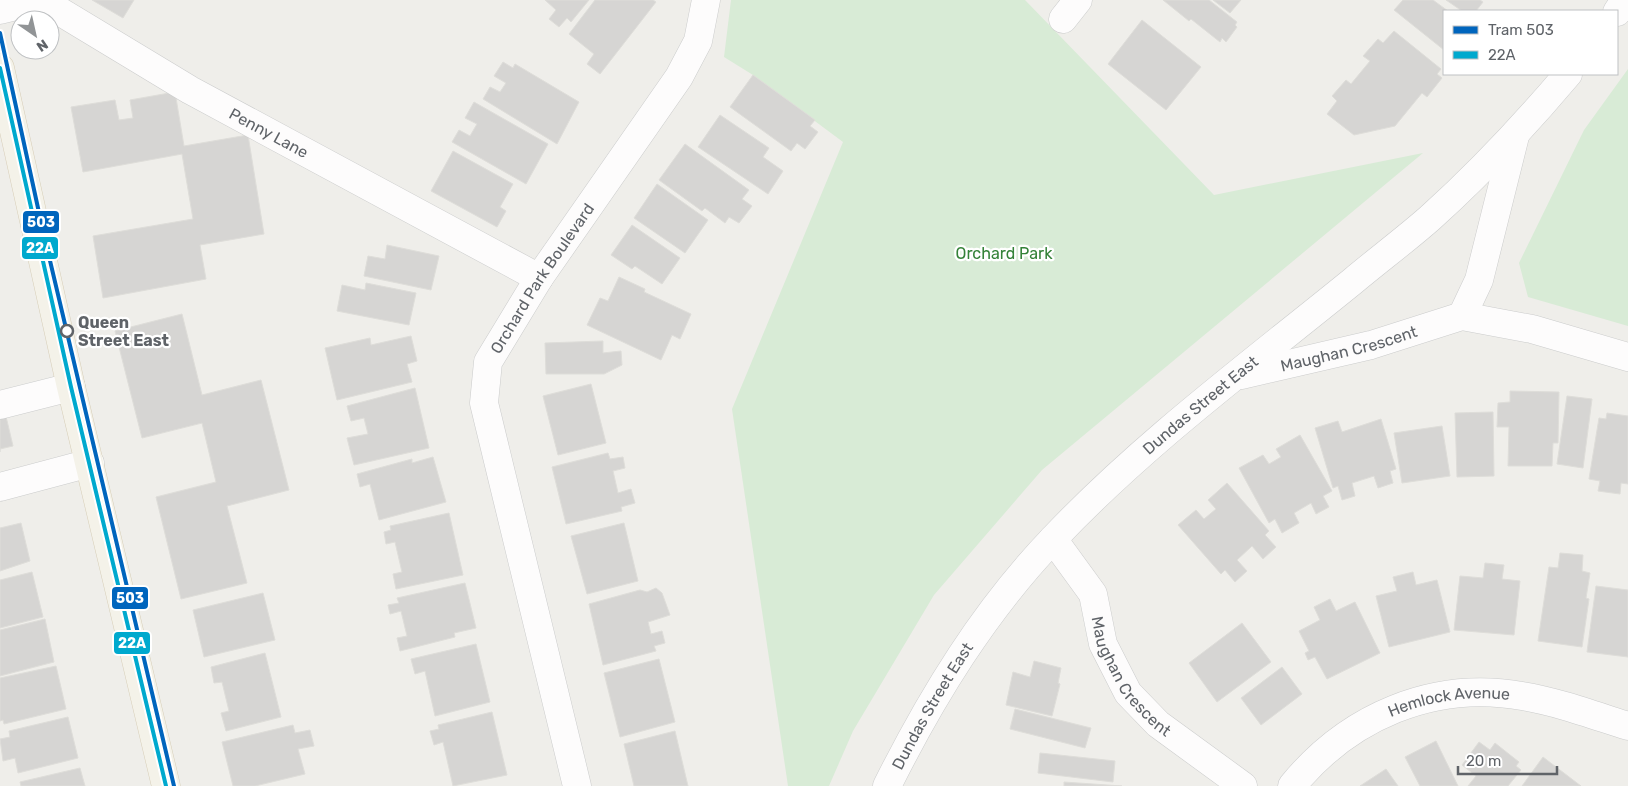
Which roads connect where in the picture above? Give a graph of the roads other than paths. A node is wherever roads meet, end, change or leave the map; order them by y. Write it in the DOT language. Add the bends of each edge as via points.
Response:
graph roads {
  1 [pos="706,0"];
  2 [pos="1626,0"];
  3 [pos="0,10"];
  4 [pos="1618,11"];
  5 [pos="0,68"];
  6 [pos="1567,75"];
  7 [pos="1515,136"];
  8 [pos="539,278"];
  9 [pos="1462,316"];
  10 [pos="1628,357"];
  11 [pos="1234,377"];
  12 [pos="71,387"];
  13 [pos="0,405"];
  14 [pos="90,463"];
  15 [pos="0,487"];
  16 [pos="1053,539"];
  17 [pos="1628,726"];
  18 [pos="166,786"];
  19 [pos="577,786"];
  20 [pos="887,786"];
  21 [pos="1243,786"];
  22 [pos="1292,786"];
  1 -- 8 [label="street, Orchard Park Boulevard" via="698,42 678,77"];
  2 -- 4 [label="street"];
  3 -- 8 [label="street, Penny Lane" via="41,0 190,90"];
  5 -- 12 [label="main road"];
  6 -- 7 [label="street, Dundas Street East"];
  7 -- 9 [label="street" via="1479,280"];
  7 -- 11 [label="street, Dundas Street East" via="1428,220"];
  8 -- 19 [label="street, Orchard Park Boulevard" via="488,362 484,404"];
  9 -- 10 [label="street, Maughan Crescent" via="1532,329"];
  9 -- 11 [label="street, Maughan Crescent" via="1372,344"];
  11 -- 16 [label="street, Dundas Street East" via="1133,461"];
  12 -- 13 [label="street"];
  12 -- 14 [label="main road"];
  14 -- 15 [label="street"];
  14 -- 18 [label="main road"];
  16 -- 20 [label="street, Dundas Street East" via="986,619 949,672"];
  16 -- 21 [label="street, Maughan Crescent" via="1093,594 1103,644 1128,693 1158,724"];
  17 -- 22 [label="street, Hemlock Avenue" via="1521,696 1482,692 1454,694 1392,709 1366,722 1339,739"];
}
